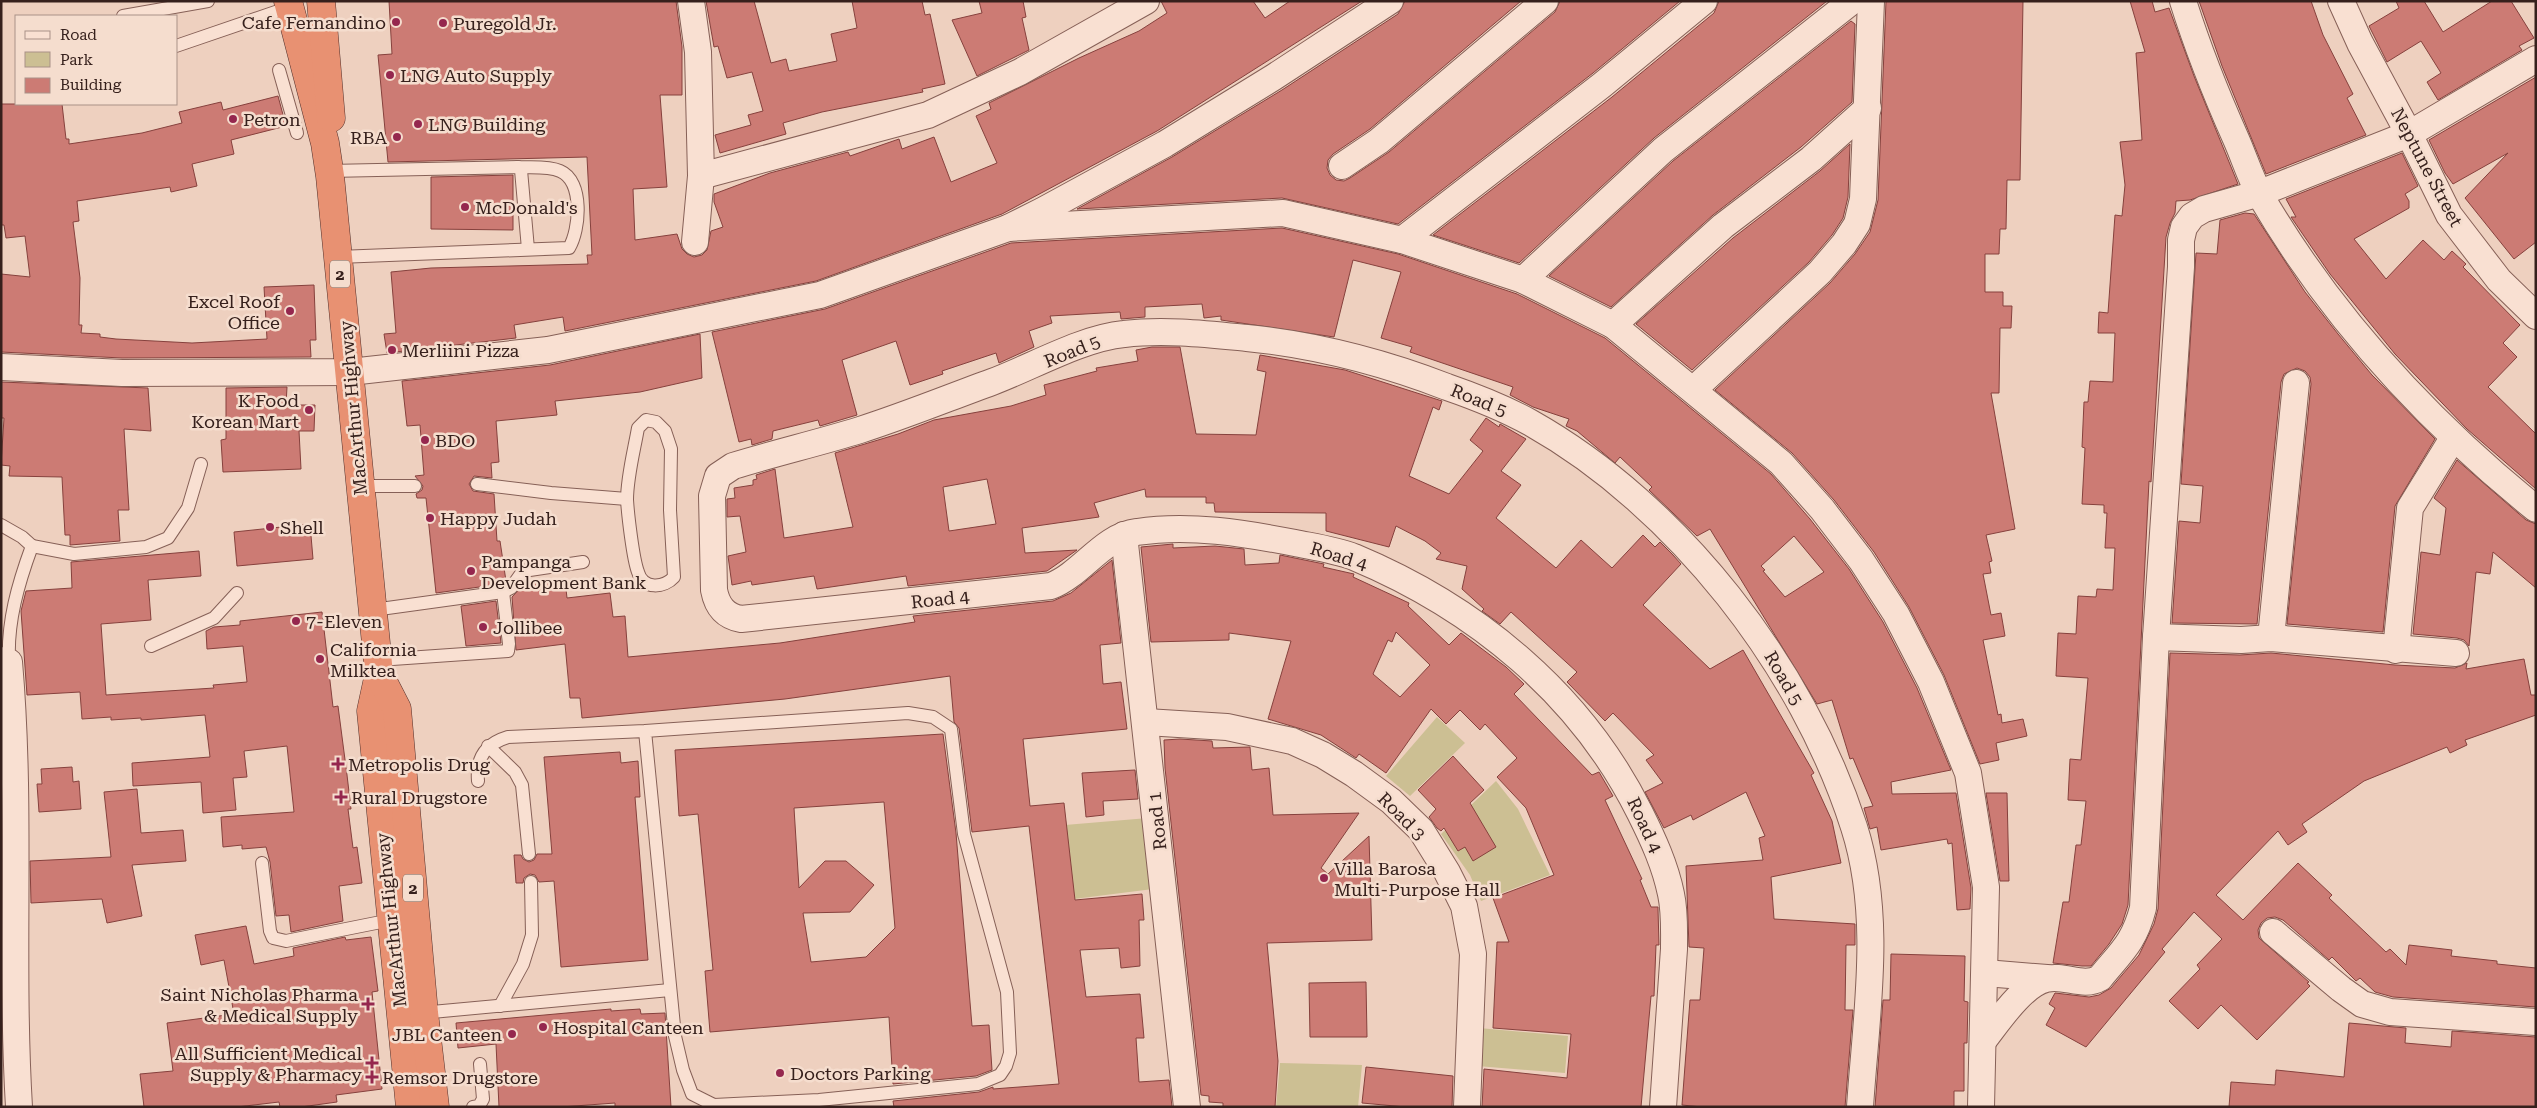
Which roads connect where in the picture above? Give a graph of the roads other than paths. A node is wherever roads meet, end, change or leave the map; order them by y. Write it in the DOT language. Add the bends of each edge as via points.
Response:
graph roads {
  1 [pos="208,1"];
  2 [pos="321,1"];
  3 [pos="691,1"];
  4 [pos="1146,1"];
  5 [pos="1390,1"];
  6 [pos="1545,1"];
  7 [pos="1704,1"];
  8 [pos="1852,1"];
  9 [pos="1871,1"];
  10 [pos="2183,1"];
  11 [pos="2341,1"];
  12 [pos="289,4"];
  13 [pos="129,15"];
  14 [pos="178,45"];
  15 [pos="2536,59"];
  16 [pos="279,70"];
  17 [pos="1868,108"];
  18 [pos="296,133"];
  19 [pos="2409,134"];
  20 [pos="325,143"];
  21 [pos="518,166"];
  22 [pos="1342,166"];
  23 [pos="329,171"];
  24 [pos="701,176"];
  25 [pos="2260,194"];
  26 [pos="1008,228"];
  27 [pos="1402,240"];
  28 [pos="695,242"];
  29 [pos="528,249"];
  30 [pos="338,257"];
  31 [pos="1523,280"];
  32 [pos="2536,316"];
  33 [pos="1613,325"];
  34 [pos="1,367"];
  35 [pos="350,372"];
  36 [pos="2296,383"];
  37 [pos="1693,390"];
  38 [pos="2453,438"];
  39 [pos="200,464"];
  40 [pos="477,484"];
  41 [pos="359,486"];
  42 [pos="415,486"];
  43 [pos="627,499"];
  44 [pos="2536,509"];
  45 [pos="1,525"];
  46 [pos="1124,535"];
  47 [pos="713,545"];
  48 [pos="32,546"];
  49 [pos="583,562"];
  50 [pos="503,592"];
  51 [pos="237,593"];
  52 [pos="373,610"];
  53 [pos="2156,636"];
  54 [pos="2271,638"];
  55 [pos="151,646"];
  56 [pos="2396,650"];
  57 [pos="2456,653"];
  58 [pos="5,661"];
  59 [pos="378,667"];
  60 [pos="1146,722"];
  61 [pos="645,731"];
  62 [pos="488,746"];
  63 [pos="478,782"];
  64 [pos="529,854"];
  65 [pos="262,863"];
  66 [pos="8,866"];
  67 [pos="531,882"];
  68 [pos="391,920"];
  69 [pos="2272,932"];
  70 [pos="1985,973"];
  71 [pos="2047,978"];
  72 [pos="670,990"];
  73 [pos="500,1006"];
  74 [pos="412,1014"];
  75 [pos="2536,1022"];
  76 [pos="8,1032"];
  77 [pos="1983,1041"];
  78 [pos="480,1064"];
  79 [pos="19,1107"];
  80 [pos="410,1107"];
  81 [pos="434,1107"];
  82 [pos="473,1107"];
  83 [pos="1187,1107"];
  84 [pos="1466,1107"];
  85 [pos="1663,1107"];
  86 [pos="1860,1107"];
  87 [pos="1981,1107"];
  1 -- 13 [label="lane"];
  2 -- 20 [label="highway, MacArthur Highway / 2" via="332,125"];
  3 -- 24 [label="street" via="698,52"];
  4 -- 24 [label="street" via="1020,72 928,115"];
  5 -- 26 [label="street" via="1165,144"];
  6 -- 22 [label="street" via="1379,140"];
  7 -- 27 [label="street" via="1602,86"];
  8 -- 31 [label="street" via="1663,150"];
  9 -- 17 [label="street"];
  10 -- 25 [label="street" via="2196,44"];
  11 -- 19 [label="street, Neptune Street"];
  12 -- 14 [label="lane"];
  12 -- 20 [label="highway, MacArthur Highway / 2"];
  15 -- 19 [label="street"];
  16 -- 18 [label="lane"];
  17 -- 33 [label="street" via="1811,159 1723,226"];
  17 -- 37 [label="street" via="1863,199 1857,224 1820,272"];
  19 -- 25 [label="street"];
  19 -- 32 [label="street, Neptune Street" via="2449,215 2499,280"];
  20 -- 23 [label="highway, MacArthur Highway / 2"];
  21 -- 23 [label="lane"];
  21 -- 29 [label="lane"];
  21 -- 29 [label="lane" via="562,172 572,182 578,203 574,239 568,248"];
  23 -- 30 [label="highway, MacArthur Highway / 2"];
  24 -- 28 [label="street"];
  25 -- 38 [label="street" via="2351,327 2391,375"];
  25 -- 53 [label="street" via="2204,209 2192,216 2184,227"];
  26 -- 27 [label="street" via="1283,213"];
  26 -- 35 [label="street" via="820,295 548,350"];
  27 -- 31 [label="street"];
  29 -- 30 [label="lane"];
  30 -- 35 [label="highway, MacArthur Highway / 2"];
  31 -- 33 [label="street"];
  33 -- 37 [label="street"];
  34 -- 35 [label="street" via="122,373"];
  35 -- 41 [label="highway, MacArthur Highway / 2"];
  36 -- 54 [label="street"];
  37 -- 70 [label="street" via="1780,463 1822,508 1896,614 1931,682 1968,773 1986,887"];
  38 -- 44 [label="street"];
  38 -- 56 [label="street" via="2410,508"];
  39 -- 48 [label="lane" via="188,508 168,538 146,547 74,554"];
  40 -- 43 [label="lane"];
  41 -- 42 [label="lane"];
  41 -- 52 [label="highway, MacArthur Highway / 2"];
  43 -- 43 [label="lane" via="638,574 646,584 668,584 674,577 671,449 665,431 656,422 646,420 638,428"];
  45 -- 48 [label="lane"];
  46 -- 47 [label="street, Road 4" via="1071,576 1051,586 741,619 726,614 716,600"];
  46 -- 60 [label="street, Road 1"];
  46 -- 85 [label="street, Road 4" via="1175,530 1224,532 1262,536 1352,556 1433,596 1498,641 1547,682 1581,719 1628,788 1662,862 1671,894 1674,950"];
  47 -- 86 [label="street, Road 5" via="712,496 718,476 724,470 862,429 1111,335 1146,332 1219,335 1332,350 1386,364 1497,405 1534,425 1610,477 1679,541 1711,574 1764,644 1811,725 1855,829 1865,872 1870,922"];
  48 -- 58 [label="lane" via="20,579"];
  49 -- 50 [label="lane" via="523,571 511,588"];
  50 -- 52 [label="lane"];
  50 -- 59 [label="lane" via="508,651"];
  51 -- 55 [label="lane" via="214,618"];
  52 -- 59 [label="highway, MacArthur Highway / 2"];
  53 -- 54 [label="street" via="2241,640"];
  53 -- 71 [label="street" via="2143,908 2139,926 2130,943 2094,982"];
  54 -- 56 [label="street"];
  56 -- 57 [label="street"];
  58 -- 66 [label="street" via="15,763"];
  59 -- 68 [label="highway, MacArthur Highway / 2" via="371,711"];
  59 -- 74 [label="highway, MacArthur Highway / 2" via="397,709"];
  60 -- 83 [label="street, Road 1"];
  60 -- 84 [label="street, Road 3" via="1227,727 1292,740 1354,774 1391,801 1421,830 1464,906 1473,954"];
  61 -- 62 [label="lane" via="508,737"];
  61 -- 72 [label="lane"];
  61 -- 72 [label="lane" via="908,713 933,717 951,729 964,834 1007,992 1010,1053 1000,1075 978,1084 819,1100 714,1105 692,1094 688,1084 675,1036"];
  62 -- 63 [label="lane" via="477,768"];
  62 -- 64 [label="lane" via="515,772 522,785"];
  65 -- 68 [label="lane" via="273,938 286,941"];
  66 -- 76 [label="street"];
  67 -- 73 [label="lane" via="532,935 523,964"];
  68 -- 74 [label="highway, MacArthur Highway / 2"];
  69 -- 75 [label="street" via="2362,1004 2390,1012"];
  70 -- 71 [label="street"];
  70 -- 77 [label="street"];
  71 -- 77 [label="street" via="2016,1001"];
  72 -- 73 [label="lane"];
  73 -- 74 [label="lane"];
  74 -- 80 [label="highway, MacArthur Highway / 2"];
  74 -- 81 [label="highway, MacArthur Highway / 2"];
  76 -- 79 [label="street"];
  77 -- 87 [label="street"];
  78 -- 82 [label="lane" via="483,1099 479,1106"];
}
